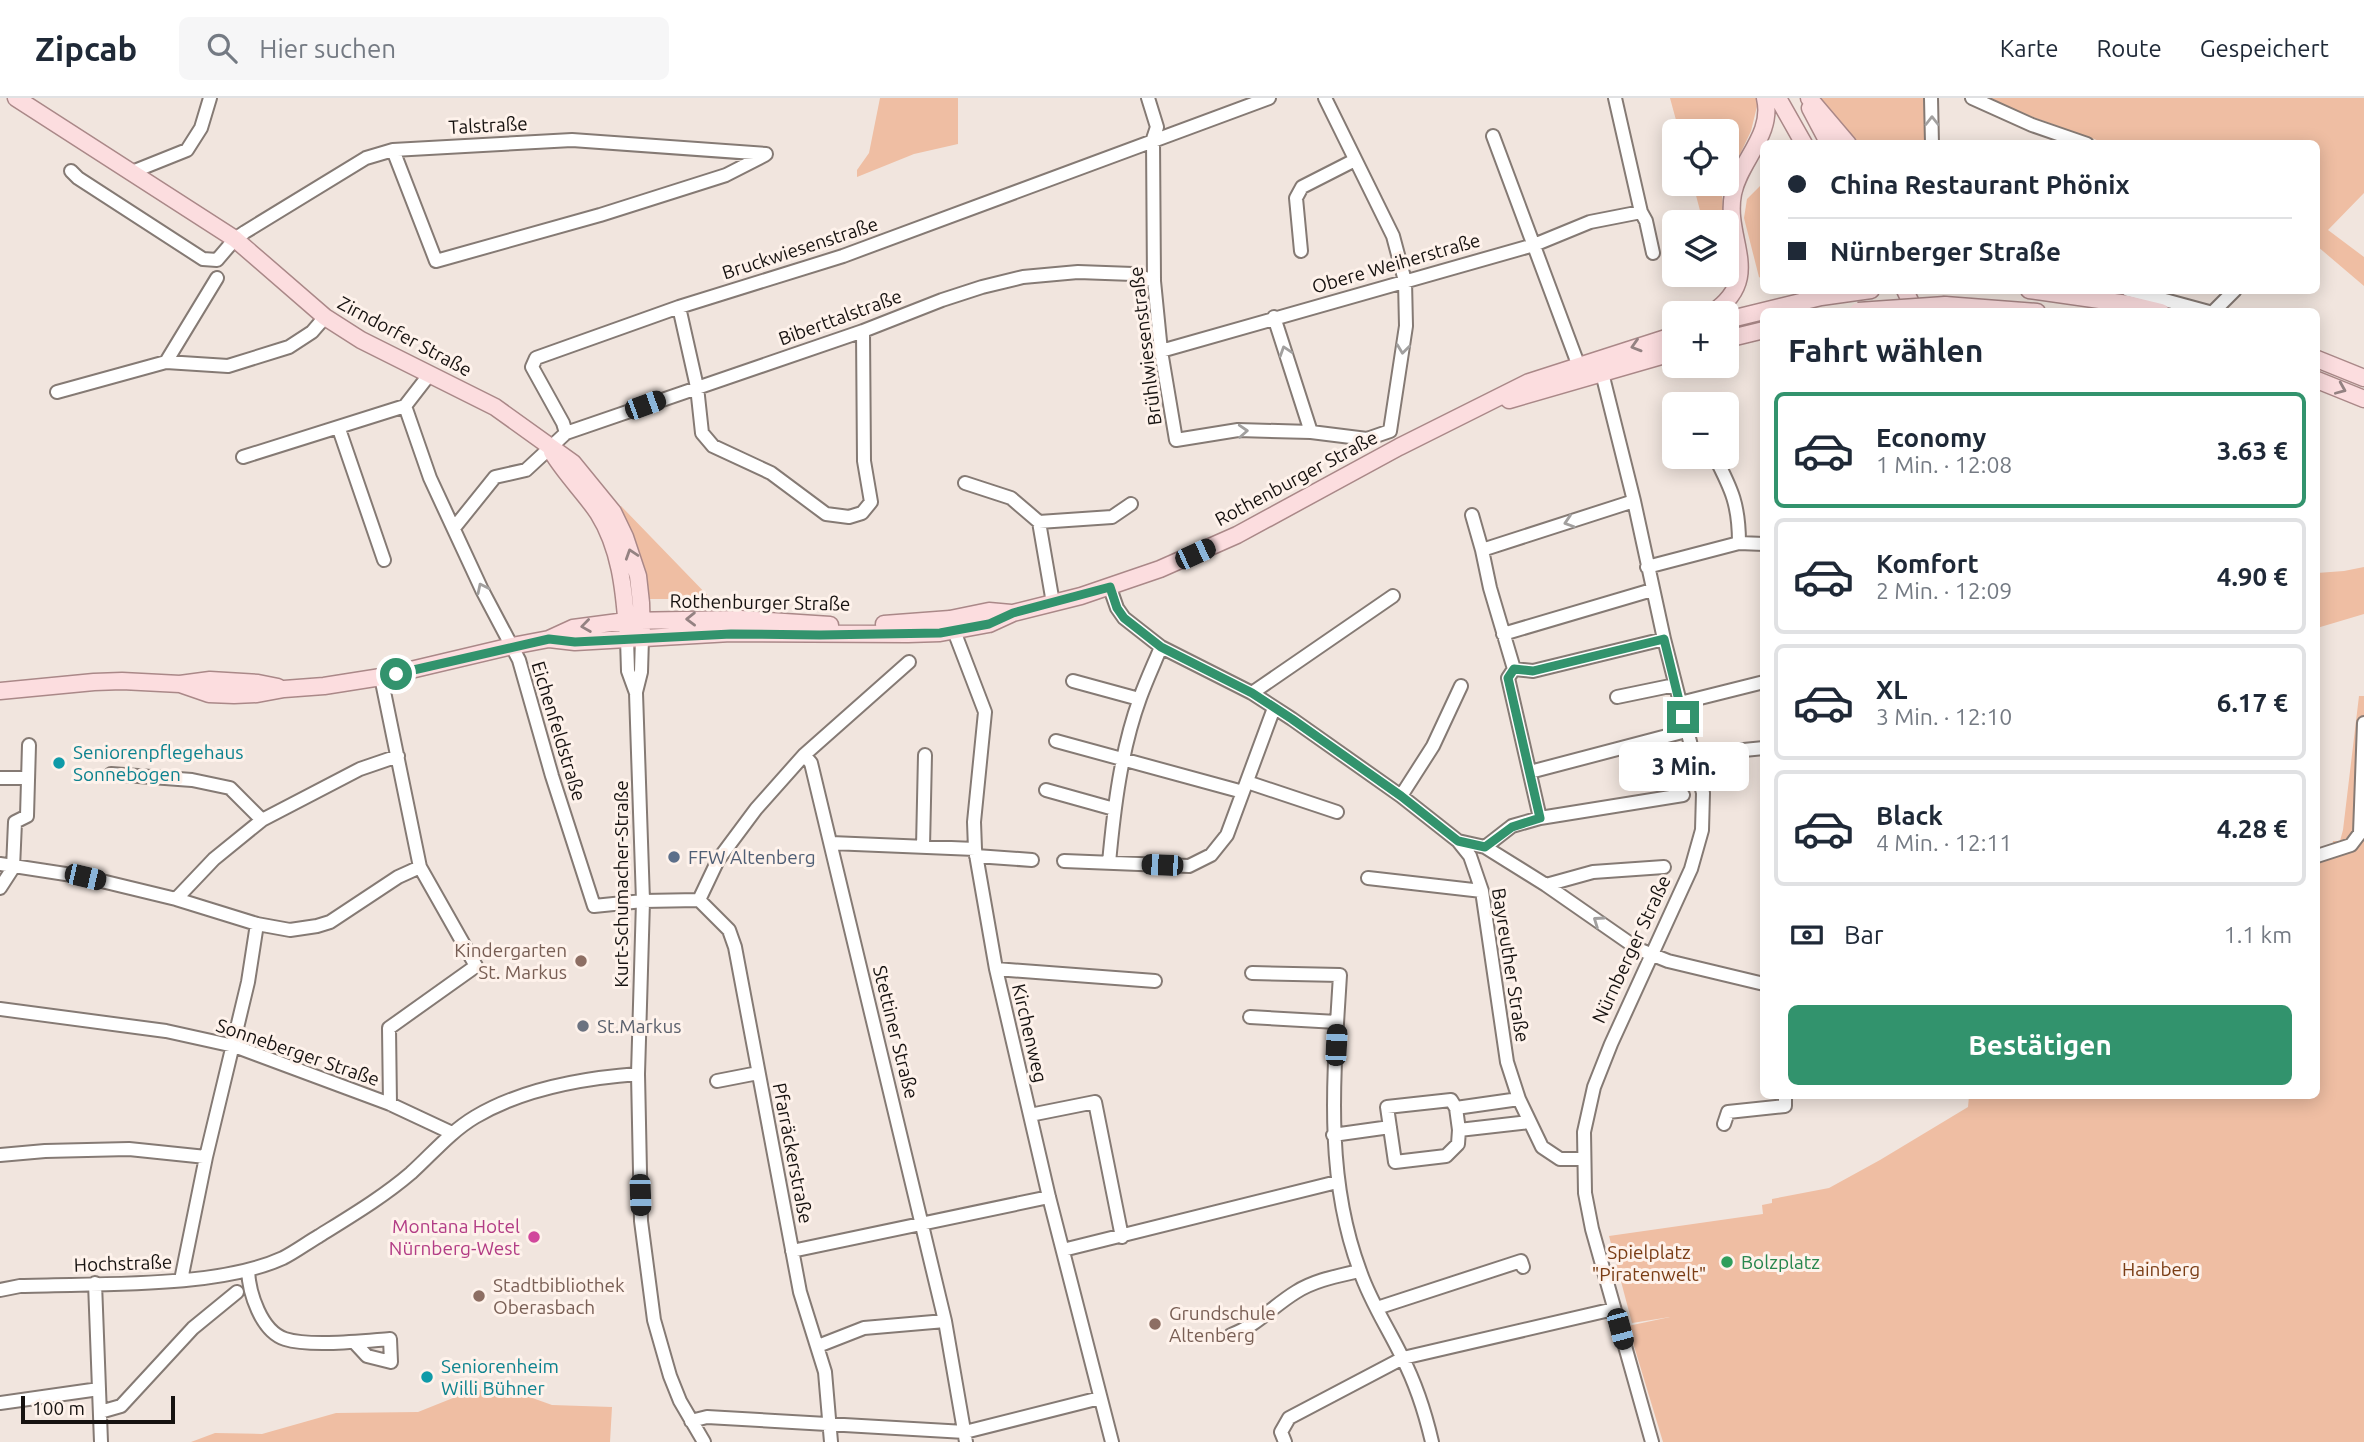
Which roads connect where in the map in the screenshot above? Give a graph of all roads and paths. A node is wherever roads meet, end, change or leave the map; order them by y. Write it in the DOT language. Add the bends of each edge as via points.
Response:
graph roads {
  1 [pos="16,98"];
  2 [pos="210,98"];
  3 [pos="1148,98"];
  4 [pos="1269,98"];
  5 [pos="1325,98"];
  6 [pos="1615,98"];
  7 [pos="1765,98"];
  8 [pos="1778,98"];
  9 [pos="1807,98"];
  10 [pos="1931,98"];
  11 [pos="1972,98"];
  12 [pos="1253,101"];
  13 [pos="1493,136"];
  14 [pos="1153,139"];
  15 [pos="1826,139"];
  16 [pos="1797,140"];
  17 [pos="1844,140"];
  18 [pos="1932,140"];
  19 [pos="2076,140"];
  20 [pos="393,150"];
  21 [pos="717,150"];
  22 [pos="1760,157"];
  23 [pos="1355,160"];
  24 [pos="1746,166"];
  25 [pos="71,171"];
  26 [pos="132,172"];
  27 [pos="726,175"];
  28 [pos="1641,212"];
  29 [pos="235,239"];
  30 [pos="1534,245"];
  31 [pos="1301,251"];
  32 [pos="1653,253"];
  33 [pos="217,278"];
  34 [pos="1154,281"];
  35 [pos="1405,281"];
  36 [pos="1843,294"];
  37 [pos="2057,294"];
  38 [pos="2143,294"];
  39 [pos="2231,294"];
  40 [pos="1725,301"];
  41 [pos="679,307"];
  42 [pos="1773,308"];
  43 [pos="1900,308"];
  44 [pos="1990,308"];
  45 [pos="2144,308"];
  46 [pos="2196,308"];
  47 [pos="2215,308"];
  48 [pos="1760,311"];
  49 [pos="325,317"];
  50 [pos="1274,317"];
  51 [pos="1739,317"];
  52 [pos="863,331"];
  53 [pos="1760,331"];
  54 [pos="1739,336"];
  55 [pos="1662,340"];
  56 [pos="1161,351"];
  57 [pos="1662,354"];
  58 [pos="2320,360"];
  59 [pos="166,362"];
  60 [pos="1600,365"];
  61 [pos="1581,371"];
  62 [pos="429,374"];
  63 [pos="2364,378"];
  64 [pos="2320,381"];
  65 [pos="697,387"];
  66 [pos="57,392"];
  67 [pos="2364,399"];
  68 [pos="405,406"];
  69 [pos="339,429"];
  70 [pos="1311,432"];
  71 [pos="566,433"];
  72 [pos="550,447"];
  73 [pos="243,457"];
  74 [pos="1721,469"];
  75 [pos="965,483"];
  76 [pos="1634,501"];
  77 [pos="1131,504"];
  78 [pos="1472,515"];
  79 [pos="1039,522"];
  80 [pos="454,528"];
  81 [pos="1740,543"];
  82 [pos="1760,544"];
  83 [pos="1482,550"];
  84 [pos="384,560"];
  85 [pos="1647,567"];
  86 [pos="1110,587"];
  87 [pos="1653,590"];
  88 [pos="1393,596"];
  89 [pos="1053,603"];
  90 [pos="1013,613"];
  91 [pos="634,621"];
  92 [pos="954,631"];
  93 [pos="1503,634"];
  94 [pos="634,638"];
  95 [pos="549,639"];
  96 [pos="1664,639"];
  97 [pos="512,646"];
  98 [pos="1161,647"];
  99 [pos="909,662"];
  100 [pos="1514,669"];
  101 [pos="381,677"];
  102 [pos="1073,681"];
  103 [pos="1760,683"];
  104 [pos="1675,685"];
  105 [pos="1461,686"];
  106 [pos="0,691"];
  107 [pos="1252,693"];
  108 [pos="1617,697"];
  109 [pos="1139,699"];
  110 [pos="1680,704"];
  111 [pos="1273,708"];
  112 [pos="2364,723"];
  113 [pos="1686,731"];
  114 [pos="1056,741"];
  115 [pos="29,745"];
  116 [pos="1760,748"];
  117 [pos="803,755"];
  118 [pos="925,755"];
  119 [pos="1693,755"];
  120 [pos="398,756"];
  121 [pos="1124,759"];
  122 [pos="1530,772"];
  123 [pos="111,775"];
  124 [pos="0,778"];
  125 [pos="27,778"];
  126 [pos="1245,787"];
  127 [pos="1046,790"];
  128 [pos="1683,795"];
  129 [pos="1401,796"];
  130 [pos="1114,809"];
  131 [pos="1337,812"];
  132 [pos="1540,818"];
  133 [pos="262,820"];
  134 [pos="1458,841"];
  135 [pos="831,843"];
  136 [pos="923,847"];
  137 [pos="1485,847"];
  138 [pos="975,853"];
  139 [pos="2320,855"];
  140 [pos="1032,860"];
  141 [pos="1064,861"];
  142 [pos="1109,863"];
  143 [pos="7,866"];
  144 [pos="420,867"];
  145 [pos="1664,867"];
  146 [pos="1368,878"];
  147 [pos="1546,885"];
  148 [pos="0,888"];
  149 [pos="1482,891"];
  150 [pos="176,899"];
  151 [pos="699,900"];
  152 [pos="643,901"];
  153 [pos="257,924"];
  154 [pos="1652,953"];
  155 [pos="996,970"];
  156 [pos="1252,973"];
  157 [pos="1155,981"];
  158 [pos="1760,983"];
  159 [pos="0,1009"];
  160 [pos="1250,1017"];
  161 [pos="1337,1022"];
  162 [pos="234,1046"];
  163 [pos="758,1073"];
  164 [pos="638,1074"];
  165 [pos="718,1081"];
  166 [pos="1519,1099"];
  167 [pos="1785,1099"];
  168 [pos="390,1104"];
  169 [pos="1456,1108"];
  170 [pos="1030,1115"];
  171 [pos="1529,1122"];
  172 [pos="1724,1124"];
  173 [pos="1390,1127"];
  174 [pos="1459,1130"];
  175 [pos="452,1133"];
  176 [pos="1333,1135"];
  177 [pos="0,1155"];
  178 [pos="206,1157"];
  179 [pos="1583,1159"];
  180 [pos="1337,1182"];
  181 [pos="1049,1197"];
  182 [pos="922,1223"];
  183 [pos="1122,1237"];
  184 [pos="1063,1250"];
  185 [pos="792,1251"];
  186 [pos="1523,1267"];
  187 [pos="248,1270"];
  188 [pos="1359,1271"];
  189 [pos="181,1280"];
  190 [pos="95,1283"];
  191 [pos="0,1290"];
  192 [pos="237,1292"];
  193 [pos="1377,1307"];
  194 [pos="1614,1309"];
  195 [pos="945,1321"];
  196 [pos="1231,1335"];
  197 [pos="354,1342"];
  198 [pos="818,1346"];
  199 [pos="1403,1358"];
  200 [pos="99,1389"];
  201 [pos="1100,1398"];
  202 [pos="0,1403"];
  203 [pos="100,1412"];
  204 [pos="691,1421"];
  205 [pos="830,1424"];
  206 [pos="965,1437"];
  207 [pos="101,1442"];
  208 [pos="704,1442"];
  209 [pos="831,1442"];
  210 [pos="1112,1442"];
  211 [pos="1285,1442"];
  212 [pos="1432,1442"];
  213 [pos="1652,1442"];
  1 -- 26 [label="main road"];
  2 -- 26 [label="street" via="201,128 187,149"];
  3 -- 14 [label="street" via="1157,127"];
  4 -- 12 [label="street, Bruckwiesenstraße"];
  5 -- 23 [label="street"];
  6 -- 28 [label="street"];
  7 -- 24 [label="main road" via="1763,126"];
  8 -- 16 [label="main road"];
  9 -- 15 [label="main road"];
  9 -- 17 [label="main road"];
  18 -- 10 [label="street, one-way"];
  11 -- 19 [label="street"];
  12 -- 14 [label="street, Bruckwiesenstraße"];
  13 -- 30 [label="street"];
  14 -- 34 [label="street, Brühlwiesenstraße"];
  14 -- 41 [label="street, Bruckwiesenstraße" via="843,256"];
  20 -- 21 [label="street, Talstraße" via="572,140"];
  20 -- 27 [label="street" via="436,261"];
  20 -- 29 [label="street, Talstraße" via="366,158"];
  21 -- 27 [label="street" via="730,160"];
  21 -- 27 [label="street, Talstraße" via="766,155"];
  22 -- 24 [label="main road"];
  23 -- 31 [label="street" via="1302,187 1296,198"];
  23 -- 35 [label="street" via="1392,236"];
  24 -- 40 [label="main road" via="1734,188 1732,205 1741,273"];
  25 -- 29 [label="street" via="203,259 217,260"];
  26 -- 29 [label="main road, Zirndorfer Straße"];
  28 -- 30 [label="street, Obere Weiherstraße" via="1590,222"];
  28 -- 32 [label="street"];
  29 -- 49 [label="main road, Zirndorfer Straße"];
  30 -- 35 [label="street, Obere Weiherstraße"];
  30 -- 61 [label="street"];
  33 -- 59 [label="street"];
  34 -- 52 [label="street, Biberttalstraße" via="1133,274 1077,272 1023,277 982,286"];
  34 -- 56 [label="street, Brühlwiesenstraße"];
  35 -- 50 [label="street, Obere Weiherstraße"];
  35 -- 70 [label="street, Brühlwiesenstraße, one-way" via="1406,326 1390,431 1367,439"];
  36 -- 42 [label="main road"];
  37 -- 45 [label="main road"];
  38 -- 46 [label="street"];
  39 -- 47 [label="street"];
  41 -- 65 [label="street"];
  41 -- 71 [label="street, Bruckwiesenstraße" via="536,358 532,367"];
  43 -- 44 [label="main road, bridge"];
  48 -- 51 [label="main road"];
  49 -- 59 [label="street" via="289,347 228,366"];
  49 -- 62 [label="main road, Zirndorfer Straße"];
  50 -- 56 [label="street, Obere Weiherstraße"];
  70 -- 50 [label="street, one-way"];
  52 -- 65 [label="street, Biberttalstraße"];
  52 -- 65 [label="street" via="864,461 870,502 862,513 849,517 825,514 771,473 713,446 702,433"];
  53 -- 54 [label="main road"];
  55 -- 60 [label="main road, Rothenburger Straße, one-way"];
  56 -- 70 [label="street, Brühlwiesenstraße, one-way" via="1176,440 1238,430"];
  57 -- 60 [label="main road, Rothenburger Straße"];
  58 -- 63 [label="main road"];
  59 -- 66 [label="street"];
  60 -- 61 [label="main road, Rothenburger Straße"];
  60 -- 76 [label="street, Nürnberger Straße"];
  61 -- 86 [label="main road, Rothenburger Straße" via="1529,382 1237,535"];
  62 -- 68 [label="street"];
  62 -- 72 [label="main road, Zirndorfer Straße" via="495,407"];
  64 -- 67 [label="main road, one-way"];
  65 -- 71 [label="street, Biberttalstraße"];
  68 -- 69 [label="street"];
  68 -- 80 [label="street, Eichenfeldstraße" via="430,478"];
  69 -- 73 [label="street"];
  69 -- 84 [label="street"];
  71 -- 72 [label="street, Biberttalstraße"];
  72 -- 80 [label="street" via="526,470 495,477"];
  72 -- 91 [label="main road, Zirndorfer Straße" via="607,529"];
  74 -- 81 [label="street" via="1735,496"];
  75 -- 79 [label="street" via="1011,498"];
  76 -- 83 [label="street, one-way"];
  76 -- 85 [label="street, Nürnberger Straße"];
  77 -- 79 [label="street" via="1112,517"];
  78 -- 83 [label="street"];
  79 -- 89 [label="street"];
  97 -- 80 [label="street, Eichenfeldstraße, one-way"];
  81 -- 82 [label="street"];
  81 -- 85 [label="street"];
  83 -- 93 [label="street"];
  85 -- 87 [label="street, Nürnberger Straße"];
  86 -- 89 [label="main road, Rothenburger Straße"];
  86 -- 98 [label="street" via="1124,618"];
  87 -- 93 [label="street"];
  87 -- 96 [label="street, Nürnberger Straße"];
  88 -- 107 [label="street"];
  89 -- 90 [label="main road, Rothenburger Straße"];
  90 -- 91 [label="main road, Rothenburger Straße, one-way" via="989,611 939,620 856,625 741,619"];
  90 -- 92 [label="main road, Rothenburger Straße" via="989,624"];
  91 -- 94 [label="main road, Zirndorfer Straße"];
  91 -- 95 [label="main road, Rothenburger Straße, one-way" via="573,628"];
  92 -- 94 [label="main road, Rothenburger Straße"];
  92 -- 138 [label="street, Kirchenweg" via="985,712"];
  93 -- 100 [label="street"];
  94 -- 95 [label="main road, Rothenburger Straße"];
  94 -- 152 [label="street, Kurt-Schumacher-Straße" via="628,671 636,693"];
  95 -- 97 [label="main road, Rothenburger Straße"];
  96 -- 100 [label="street" via="1533,671"];
  96 -- 104 [label="street, Nürnberger Straße"];
  97 -- 101 [label="main road, Rothenburger Straße"];
  97 -- 152 [label="street, Eichenfeldstraße" via="594,906"];
  98 -- 107 [label="street"];
  98 -- 109 [label="street"];
  99 -- 117 [label="street"];
  100 -- 122 [label="street" via="1508,678"];
  101 -- 106 [label="main road, Rothenburger Straße" via="284,689 258,682 210,680 94,682"];
  101 -- 120 [label="street"];
  102 -- 109 [label="street"];
  103 -- 110 [label="street"];
  104 -- 108 [label="street"];
  104 -- 110 [label="street, Nürnberger Straße"];
  105 -- 129 [label="street" via="1433,746"];
  107 -- 111 [label="street"];
  109 -- 121 [label="street"];
  110 -- 113 [label="street, Nürnberger Straße"];
  111 -- 126 [label="street"];
  111 -- 129 [label="street"];
  112 -- 139 [label="street" via="2360,834 2351,845"];
  113 -- 119 [label="street, Nürnberger Straße"];
  113 -- 122 [label="street"];
  114 -- 121 [label="street"];
  115 -- 125 [label="street"];
  116 -- 119 [label="street"];
  117 -- 135 [label="street, Stettiner Straße" via="811,763"];
  117 -- 151 [label="street" via="718,860"];
  118 -- 136 [label="street"];
  119 -- 154 [label="street, Nürnberger Straße" via="1703,793 1702,830 1691,869"];
  120 -- 133 [label="street" via="360,769"];
  120 -- 144 [label="street"];
  121 -- 126 [label="street"];
  121 -- 130 [label="street"];
  122 -- 132 [label="street"];
  123 -- 133 [label="street" via="192,780 230,788"];
  124 -- 125 [label="street"];
  125 -- 143 [label="street" via="27,816 15,822"];
  126 -- 131 [label="street"];
  126 -- 142 [label="street" via="1227,835 1211,855 1189,866"];
  127 -- 130 [label="street"];
  128 -- 132 [label="street"];
  129 -- 134 [label="street"];
  130 -- 142 [label="street"];
  132 -- 137 [label="street" via="1512,827"];
  133 -- 150 [label="street" via="214,859"];
  134 -- 137 [label="street"];
  134 -- 149 [label="street, Bayreuther Straße" via="1470,856"];
  135 -- 136 [label="street"];
  135 -- 182 [label="street, Stettiner Straße"];
  136 -- 138 [label="street"];
  137 -- 147 [label="street"];
  138 -- 140 [label="street"];
  138 -- 155 [label="street, Kirchenweg"];
  141 -- 142 [label="street"];
  143 -- 148 [label="street"];
  143 -- 150 [label="street" via="85,877"];
  144 -- 153 [label="street" via="323,924 290,930"];
  144 -- 168 [label="street" via="475,966 389,1028"];
  145 -- 147 [label="street" via="1593,872"];
  146 -- 149 [label="street"];
  154 -- 147 [label="street, one-way" via="1638,949"];
  149 -- 166 [label="street, Bayreuther Straße" via="1507,1062"];
  150 -- 153 [label="street"];
  151 -- 152 [label="street"];
  151 -- 163 [label="street, Pfarräckerstraße" via="729,930 736,947"];
  152 -- 164 [label="street, Kurt-Schumacher-Straße"];
  153 -- 162 [label="street"];
  154 -- 158 [label="street"];
  154 -- 179 [label="street, Nürnberger Straße" via="1594,1087"];
  155 -- 157 [label="street"];
  155 -- 170 [label="street, Kirchenweg"];
  156 -- 161 [label="street" via="1340,975"];
  159 -- 162 [label="street, Sonneberger Straße" via="166,1031"];
  160 -- 161 [label="street"];
  161 -- 176 [label="street"];
  162 -- 168 [label="street, Sonneberger Straße"];
  162 -- 178 [label="street"];
  163 -- 165 [label="street"];
  163 -- 185 [label="street, Pfarräckerstraße"];
  164 -- 175 [label="street, Hochstraße" via="596,1077 534,1093 476,1117"];
  164 -- 204 [label="street, Kurt-Schumacher-Straße" via="641,1221 654,1320 672,1385"];
  166 -- 169 [label="street"];
  166 -- 171 [label="street, Bayreuther Straße"];
  167 -- 172 [label="street" via="1785,1106 1728,1112"];
  168 -- 175 [label="street, Sonneberger Straße"];
  169 -- 173 [label="street" via="1451,1100 1387,1107"];
  169 -- 174 [label="street"];
  170 -- 181 [label="street, Kirchenweg"];
  170 -- 183 [label="street" via="1095,1101"];
  171 -- 174 [label="street"];
  171 -- 179 [label="street, Bayreuther Straße" via="1542,1147 1560,1159"];
  173 -- 174 [label="street" via="1395,1162 1446,1156 1458,1144"];
  173 -- 176 [label="street"];
  175 -- 187 [label="street, Hochstraße" via="408,1175 361,1210 283,1258"];
  176 -- 180 [label="street"];
  177 -- 178 [label="street" via="129,1149"];
  178 -- 189 [label="street"];
  179 -- 194 [label="street, Nürnberger Straße" via="1592,1229"];
  180 -- 183 [label="street"];
  180 -- 188 [label="street"];
  181 -- 182 [label="street"];
  181 -- 184 [label="street, Kirchenweg"];
  182 -- 185 [label="street"];
  182 -- 195 [label="street, Stettiner Straße"];
  183 -- 184 [label="street"];
  184 -- 201 [label="street, Kirchenweg"];
  185 -- 198 [label="street, Pfarräckerstraße"];
  186 -- 193 [label="street" via="1521,1261"];
  187 -- 189 [label="street, Hochstraße"];
  187 -- 197 [label="street" via="255,1305 265,1324 284,1339"];
  188 -- 193 [label="street"];
  188 -- 196 [label="street" via="1312,1283 1247,1329"];
  189 -- 190 [label="street, Hochstraße"];
  190 -- 191 [label="street, Hochstraße"];
  190 -- 200 [label="street"];
  192 -- 203 [label="street" via="193,1328 121,1406"];
  193 -- 199 [label="street"];
  194 -- 199 [label="street"];
  194 -- 213 [label="street, Nürnberger Straße"];
  195 -- 198 [label="street" via="864,1328"];
  195 -- 206 [label="street, Stettiner Straße"];
  198 -- 205 [label="street, Pfarräckerstraße"];
  199 -- 211 [label="street" via="1289,1418 1281,1432"];
  199 -- 212 [label="street" via="1424,1405"];
  200 -- 202 [label="street"];
  200 -- 203 [label="street"];
  201 -- 206 [label="street"];
  201 -- 210 [label="street, Kirchenweg"];
  203 -- 207 [label="street"];
  204 -- 205 [label="street" via="707,1417"];
  204 -- 208 [label="street, Kurt-Schumacher-Straße"];
  205 -- 206 [label="street"];
  205 -- 209 [label="street, Pfarräckerstraße"];
}
